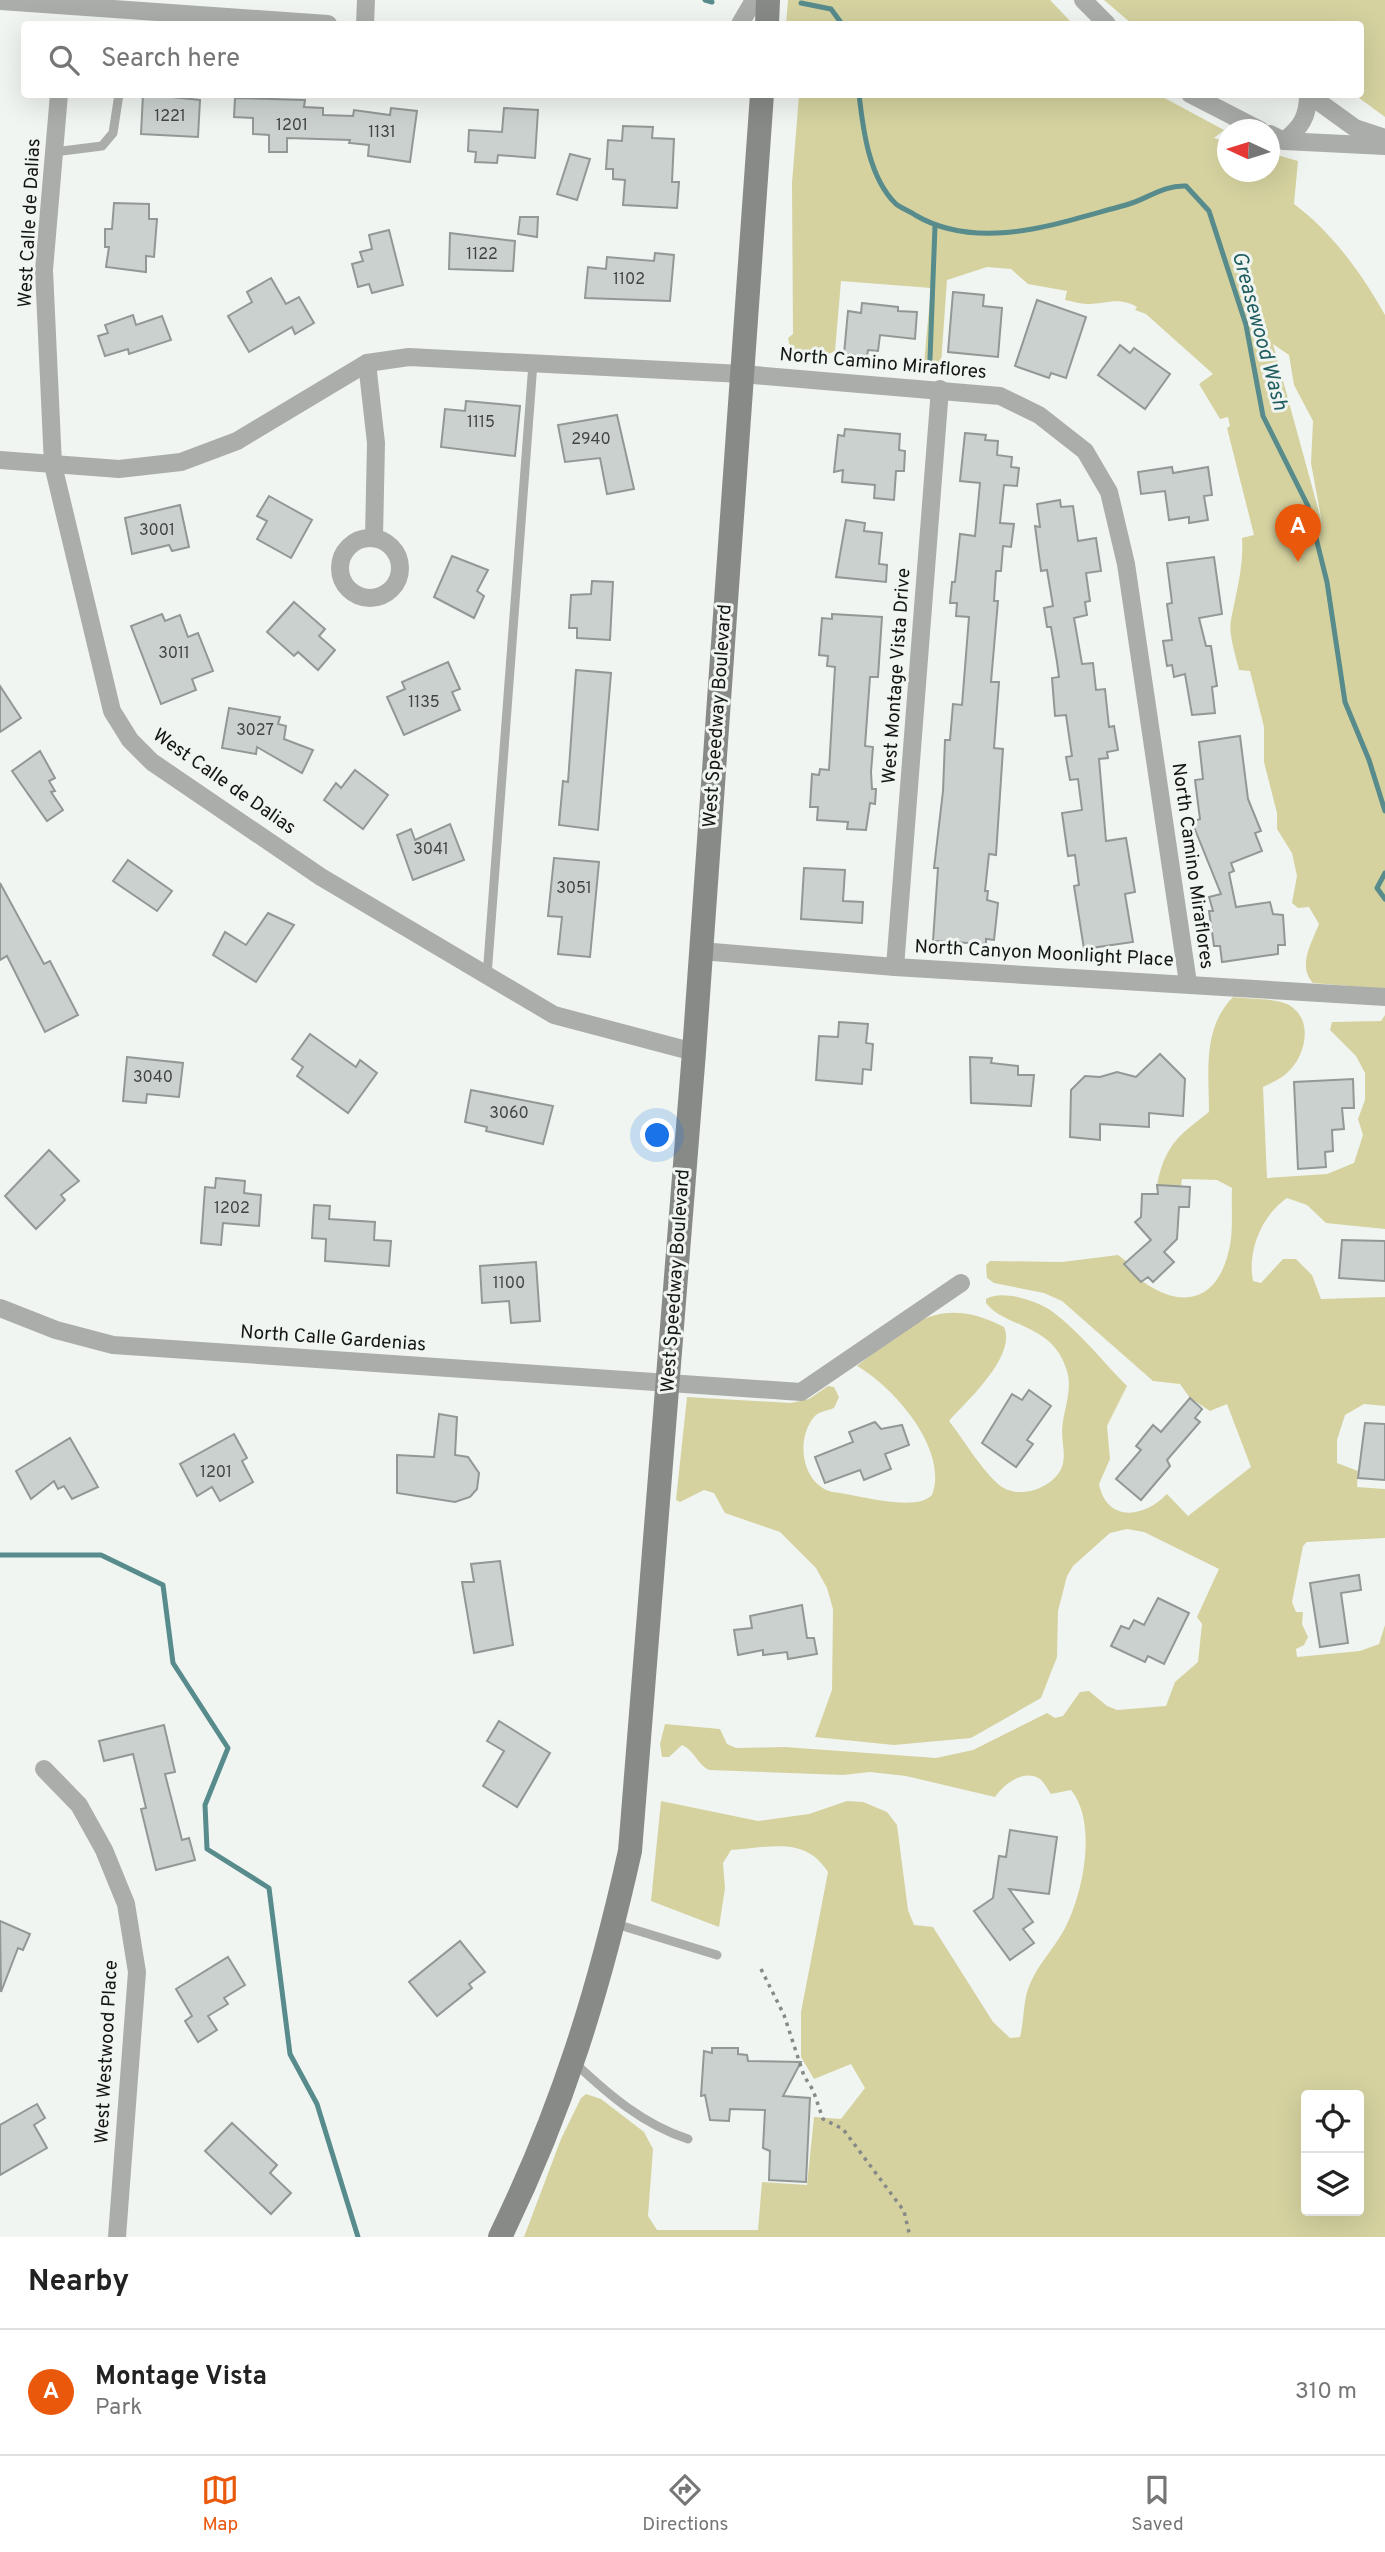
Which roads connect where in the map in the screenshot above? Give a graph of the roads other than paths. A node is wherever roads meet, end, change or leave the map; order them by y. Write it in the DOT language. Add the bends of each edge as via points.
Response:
graph roads {
  1 [pos="366,0"];
  2 [pos="754,0"];
  3 [pos="768,0"];
  4 [pos="1083,0"];
  5 [pos="0,1"];
  6 [pos="67,3"];
  7 [pos="197,20"];
  8 [pos="65,21"];
  9 [pos="230,21"];
  10 [pos="365,21"];
  11 [pos="742,21"];
  12 [pos="766,21"];
  13 [pos="1104,21"];
  14 [pos="59,98"];
  15 [pos="118,98"];
  16 [pos="762,98"];
  17 [pos="1198,98"];
  18 [pos="1308,98"];
  19 [pos="1312,98"];
  20 [pos="1239,119"];
  21 [pos="1280,136"];
  22 [pos="1280,138"];
  23 [pos="1385,138"];
  24 [pos="1385,146"];
  25 [pos="54,152"];
  26 [pos="367,363"];
  27 [pos="533,363"];
  28 [pos="742,374"];
  29 [pos="940,389"];
  30 [pos="0,460"];
  31 [pos="53,465"];
  32 [pos="374,537"];
  33 [pos="701,951"];
  34 [pos="895,967"];
  35 [pos="487,976"];
  36 [pos="1188,983"];
  37 [pos="1385,997"];
  38 [pos="694,1052"];
  39 [pos="961,1283"];
  40 [pos="0,1308"];
  41 [pos="668,1383"];
  42 [pos="44,1769"];
  43 [pos="614,1923"];
  44 [pos="717,1955"];
  45 [pos="574,2063"];
  46 [pos="688,2139"];
  47 [pos="117,2237"];
  48 [pos="500,2237"];
  1 -- 10 [label="street"];
  2 -- 11 [label="street"];
  3 -- 12 [label="main road"];
  4 -- 13 [label="street"];
  5 -- 6 [label="street"];
  6 -- 7 [label="street"];
  6 -- 8 [label="street"];
  7 -- 9 [label="street"];
  14 -- 25 [label="street, West Calle de Dalias"];
  15 -- 25 [label="lane" via="113,133 102,146"];
  16 -- 28 [label="main road, West Speedway Boulevard"];
  17 -- 20 [label="street"];
  18 -- 21 [label="street" via="1302,125"];
  19 -- 23 [label="street" via="1355,128"];
  22 -- 24 [label="street"];
  25 -- 31 [label="street, West Calle de Dalias" via="44,270"];
  26 -- 27 [label="street, North Camino Miraflores" via="409,357"];
  26 -- 31 [label="street, North Camino Miraflores" via="236,441 181,462 119,469"];
  26 -- 32 [label="street" via="376,443"];
  27 -- 28 [label="street, North Camino Miraflores"];
  27 -- 35 [label="lane"];
  28 -- 29 [label="street, North Camino Miraflores"];
  28 -- 33 [label="main road, West Speedway Boulevard"];
  29 -- 34 [label="street, West Montage Vista Drive"];
  29 -- 36 [label="street, North Camino Miraflores" via="1000,396 1039,415 1085,451 1110,492 1126,564"];
  30 -- 31 [label="street, North Camino Miraflores"];
  31 -- 35 [label="street, West Calle de Dalias" via="112,711 130,740 152,762 321,877"];
  33 -- 34 [label="street, North Canyon Moonlight Place"];
  33 -- 38 [label="main road, West Speedway Boulevard"];
  34 -- 36 [label="street, North Canyon Moonlight Place"];
  35 -- 38 [label="street, West Calle de Dalias" via="554,1015"];
  36 -- 37 [label="street, North Canyon Moonlight Place"];
  38 -- 41 [label="main road, West Speedway Boulevard"];
  39 -- 41 [label="street, North Calle Gardenias" via="801,1392"];
  40 -- 41 [label="street, North Calle Gardenias" via="113,1345"];
  41 -- 43 [label="main road, West Speedway Boulevard" via="630,1851"];
  42 -- 47 [label="street, West Westwood Place" via="79,1805 104,1850 126,1904 137,1972"];
  43 -- 44 [label="lane"];
  43 -- 45 [label="main road, West Speedway Boulevard"];
  45 -- 46 [label="lane" via="649,2123"];
  45 -- 48 [label="main road, West Speedway Boulevard" via="536,2163"];
}
